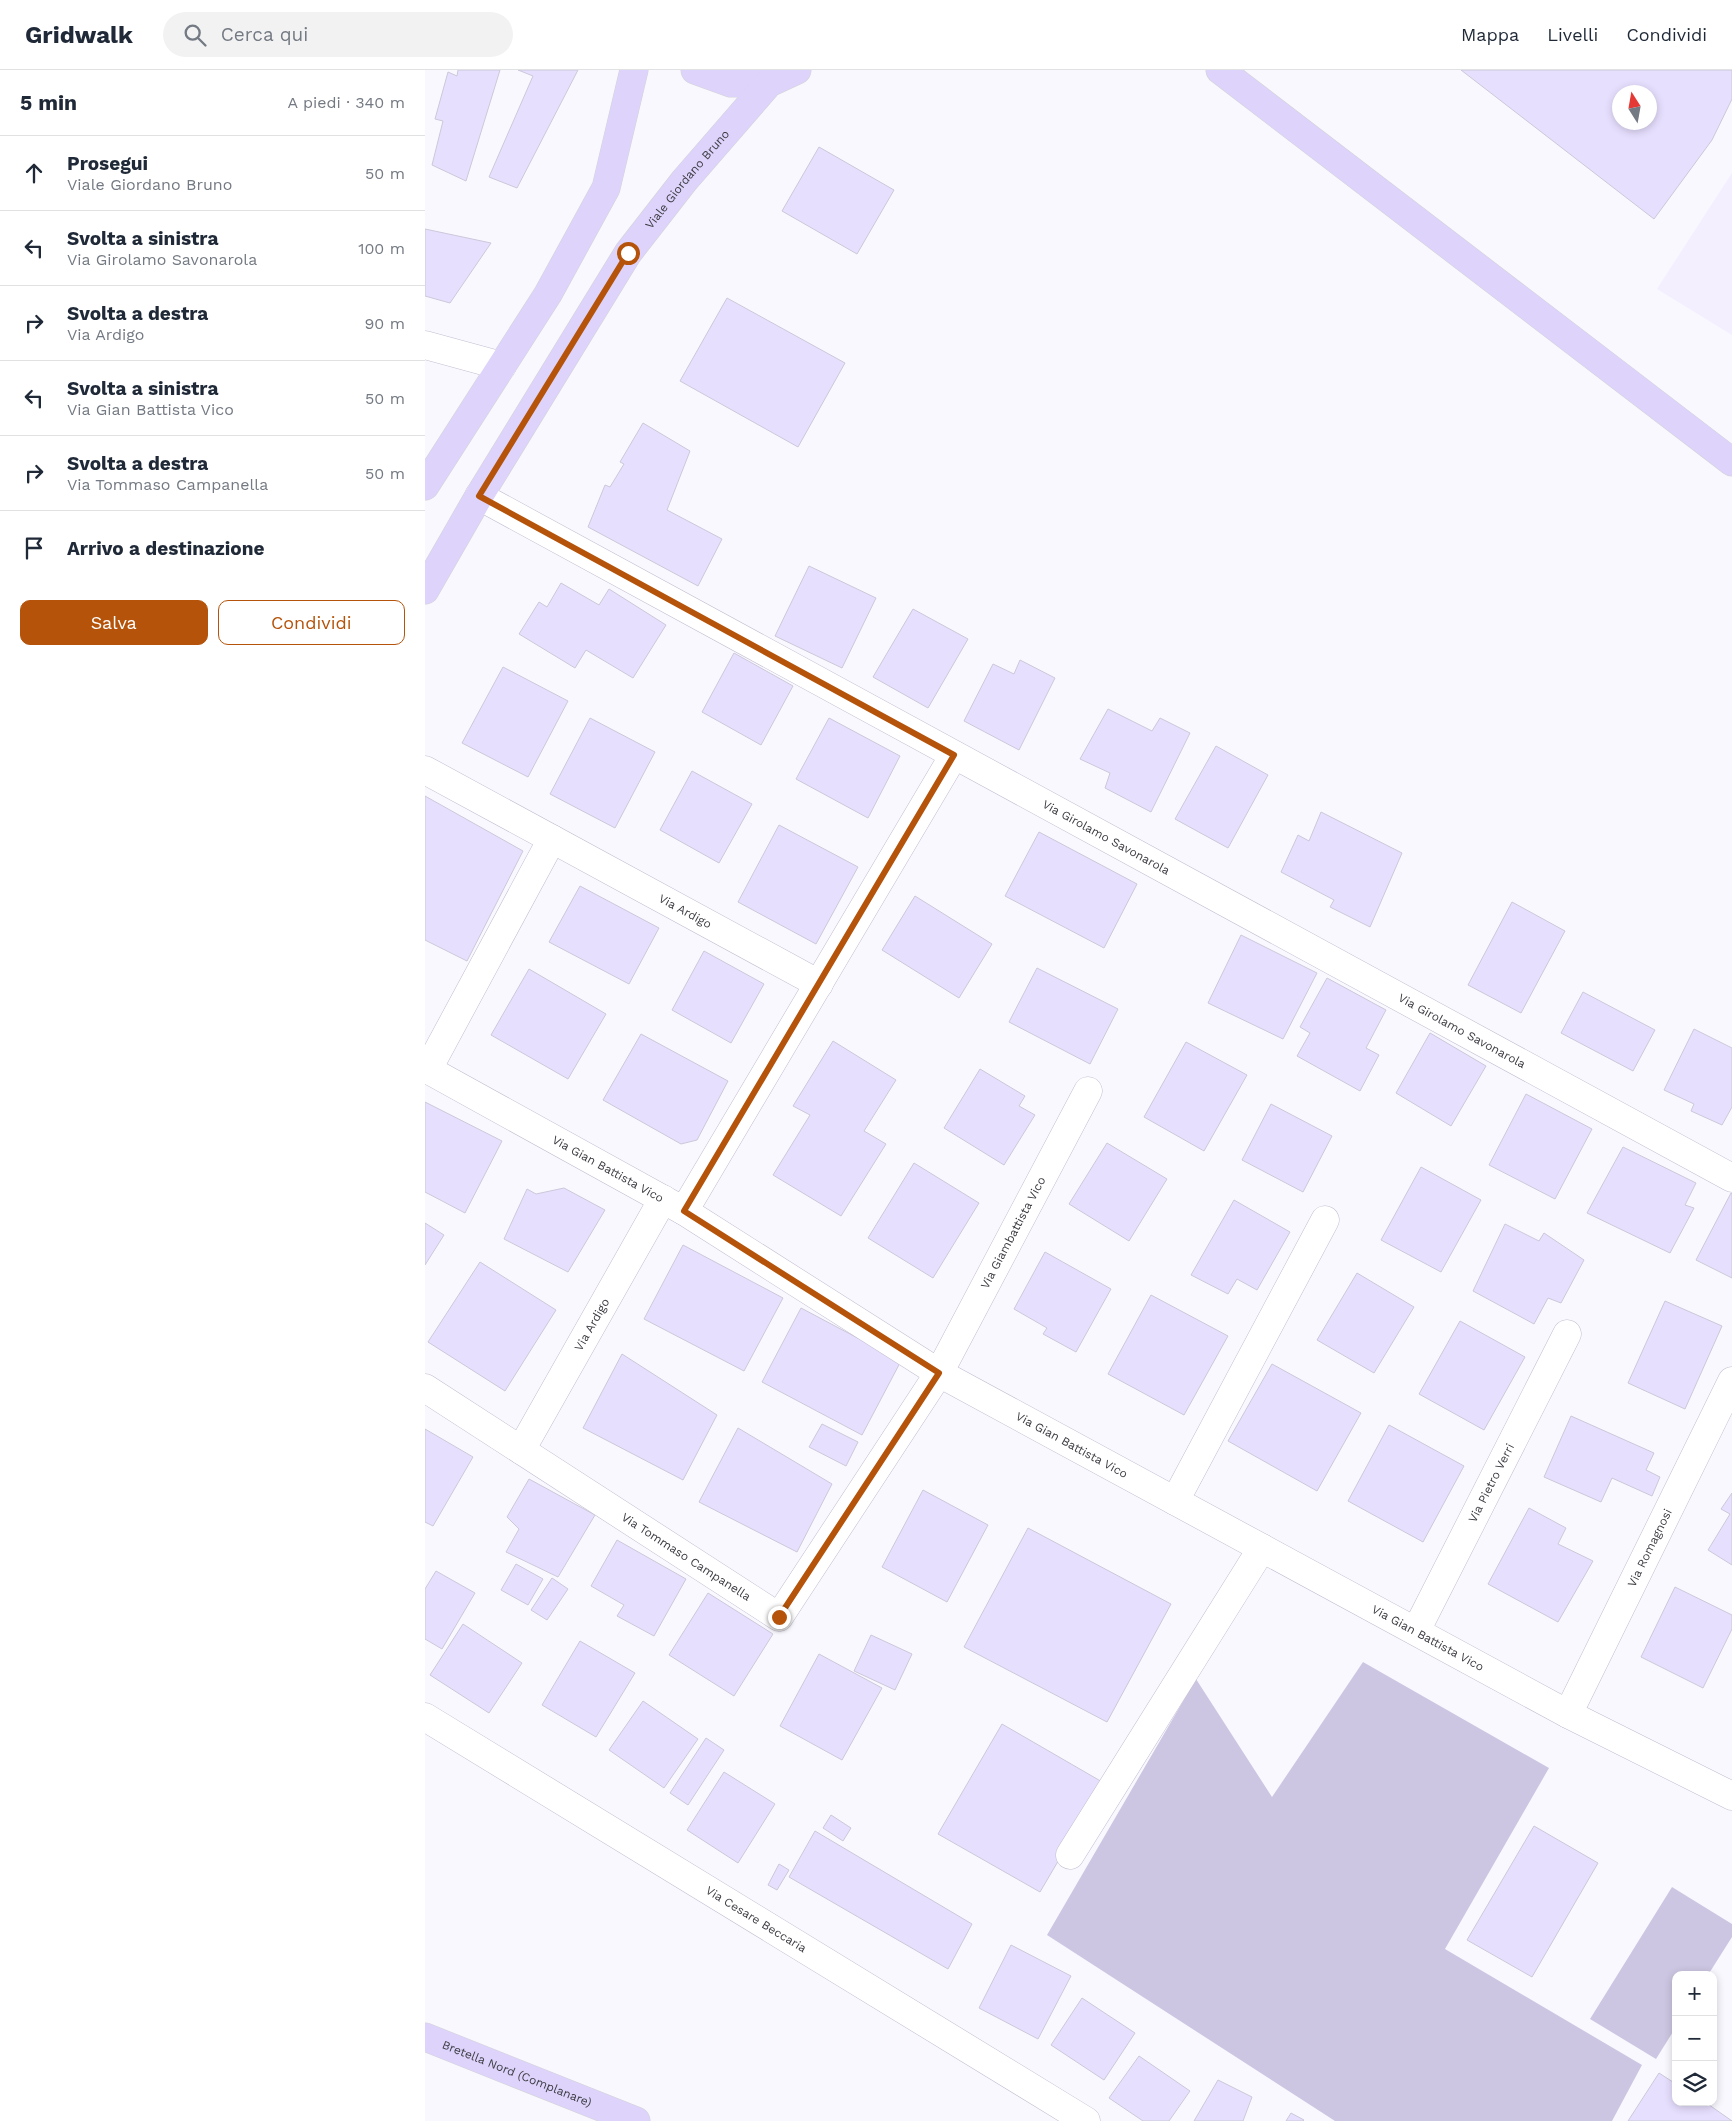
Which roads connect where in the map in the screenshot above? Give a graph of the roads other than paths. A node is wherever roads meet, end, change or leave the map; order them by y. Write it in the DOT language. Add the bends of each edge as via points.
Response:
graph roads {
  1 [pos="634,70"];
  2 [pos="695,70"];
  3 [pos="797,70"];
  4 [pos="1220,71"];
  5 [pos="769,83"];
  6 [pos="425,345"];
  7 [pos="502,366"];
  8 [pos="1732,462"];
  9 [pos="425,486"];
  10 [pos="479,496"];
  11 [pos="425,590"];
  12 [pos="954,755"];
  13 [pos="425,770"];
  14 [pos="552,839"];
  15 [pos="819,984"];
  16 [pos="426,1069"];
  17 [pos="1088,1091"];
  18 [pos="1732,1178"];
  19 [pos="674,1205"];
  20 [pos="1325,1220"];
  21 [pos="1567,1334"];
  22 [pos="939,1373"];
  23 [pos="1732,1381"];
  24 [pos="425,1388"];
  25 [pos="521,1450"];
  26 [pos="1175,1501"];
  27 [pos="1262,1548"];
  28 [pos="1416,1631"];
  29 [pos="1568,1714"];
  30 [pos="425,1717"];
  31 [pos="1732,1796"];
  32 [pos="1070,1855"];
  33 [pos="425,2037"];
  34 [pos="635,2121"];
  35 [pos="1087,2121"];
  1 -- 7 [label="main road" via="606,188 548,294"];
  2 -- 5 [label="main road, Viale Giordano Bruno" via="731,83"];
  3 -- 5 [label="main road, Viale Giordano Bruno"];
  4 -- 8 [label="main road"];
  5 -- 10 [label="main road, Viale Giordano Bruno" via="684,181 628,253"];
  6 -- 7 [label="street"];
  7 -- 9 [label="main road"];
  10 -- 11 [label="main road, Viale Giordano Bruno"];
  10 -- 12 [label="street, Via Girolamo Savonarola"];
  12 -- 15 [label="street, Via Ardigo"];
  12 -- 18 [label="street, Via Girolamo Savonarola"];
  13 -- 14 [label="street, Via Ardigo"];
  14 -- 15 [label="street, Via Ardigo"];
  14 -- 16 [label="street"];
  15 -- 19 [label="street, Via Ardigo"];
  16 -- 19 [label="street, Via Gian Battista Vico"];
  17 -- 22 [label="street, Via Giambattista Vico"];
  19 -- 22 [label="street, Via Gian Battista Vico"];
  19 -- 25 [label="street, Via Ardigo"];
  20 -- 26 [label="street"];
  21 -- 28 [label="street, Via Pietro Verri"];
  22 -- 25 [label="street, Via Tommaso Campanella" via="779,1617"];
  22 -- 26 [label="street, Via Gian Battista Vico"];
  23 -- 29 [label="street, Via Romagnosi"];
  24 -- 25 [label="street, Via Tommaso Campanella"];
  26 -- 27 [label="street, Via Gian Battista Vico"];
  27 -- 28 [label="street, Via Gian Battista Vico"];
  27 -- 32 [label="street"];
  28 -- 29 [label="street, Via Gian Battista Vico"];
  29 -- 31 [label="street, Via Gian Battista Vico"];
  30 -- 35 [label="street, Via Cesare Beccaria"];
  33 -- 34 [label="main road, Bretella Nord (Complanare)"];
}
